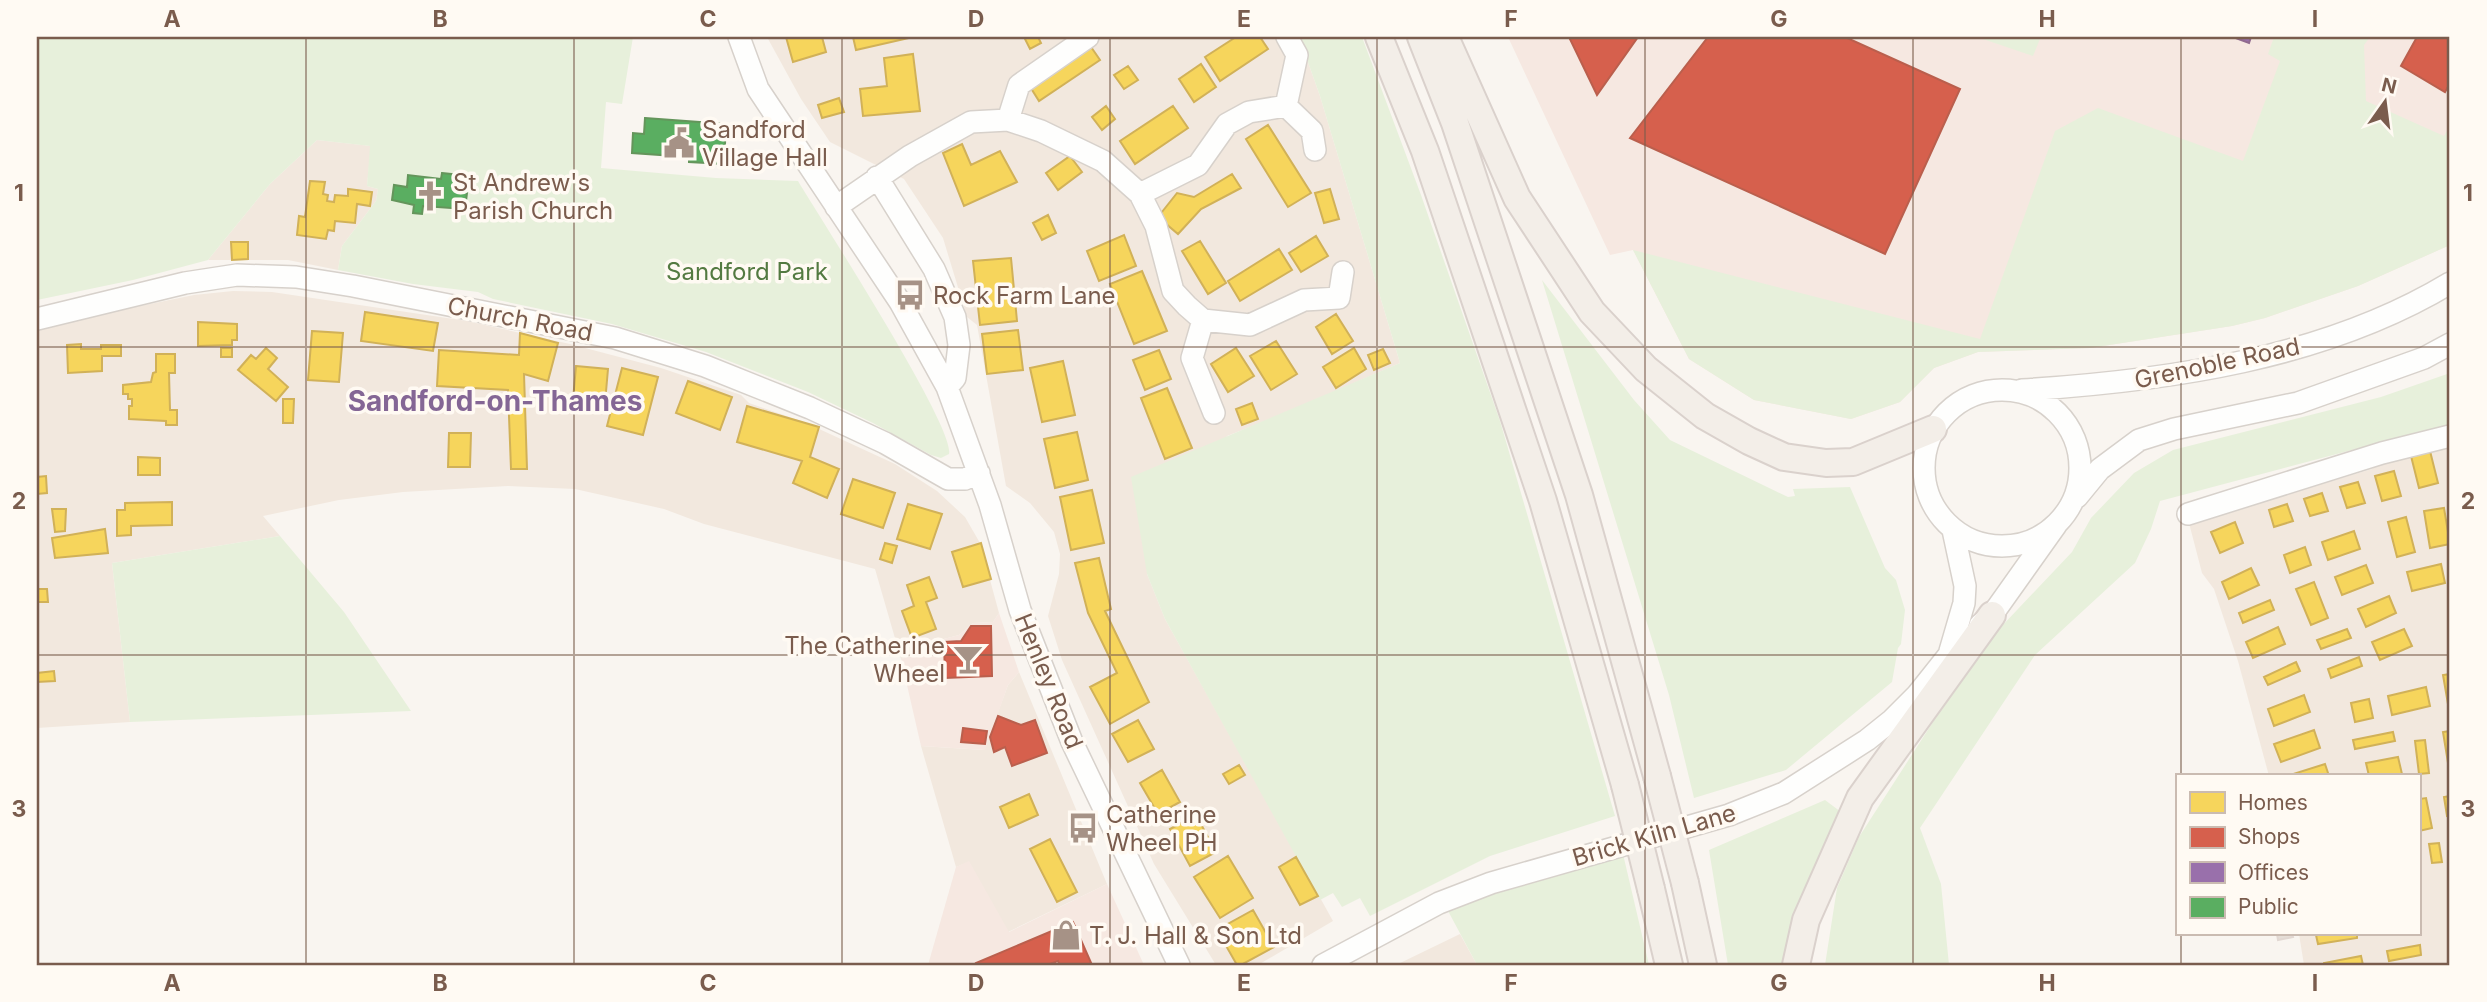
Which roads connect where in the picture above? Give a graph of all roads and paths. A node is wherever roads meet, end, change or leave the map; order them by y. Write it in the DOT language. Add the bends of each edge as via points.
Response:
graph roads {
  1 [pos="739,37"];
  2 [pos="1088,37"];
  3 [pos="1287,37"];
  4 [pos="1379,37"];
  5 [pos="1421,37"];
  6 [pos="1445,37"];
  7 [pos="1286,106"];
  8 [pos="1008,120"];
  9 [pos="1315,150"];
  10 [pos="877,177"];
  11 [pos="1140,194"];
  12 [pos="836,207"];
  13 [pos="1343,272"];
  14 [pos="2450,283"];
  15 [pos="37,319"];
  16 [pos="1203,320"];
  17 [pos="2450,345"];
  18 [pos="947,387"];
  19 [pos="2013,390"];
  20 [pos="1214,414"];
  21 [pos="1933,429"];
  22 [pos="2450,436"];
  23 [pos="979,473"];
  24 [pos="2072,503"];
  25 [pos="2188,514"];
  26 [pos="2056,525"];
  27 [pos="1953,530"];
  28 [pos="1992,615"];
  29 [pos="1950,651"];
  30 [pos="1179,965"];
  31 [pos="1323,965"];
  32 [pos="1669,965"];
  33 [pos="1703,965"];
  34 [pos="1796,965"];
  1 -- 12 [label="street, Henley Road" via="758,89"];
  2 -- 8 [label="street" via="1019,85"];
  3 -- 7 [label="street" via="1297,55"];
  4 -- 32 [label="main road, bridge" via="1425,151 1534,476 1625,785"];
  5 -- 33 [label="main road, bridge" via="1455,123 1579,495 1657,776"];
  6 -- 21 [label="main road" via="1517,198 1592,312 1646,369 1695,408 1784,457 1853,462"];
  7 -- 9 [label="street" via="1312,131"];
  7 -- 11 [label="street" via="1249,113 1227,124 1198,165"];
  8 -- 10 [label="street" via="971,122"];
  8 -- 11 [label="street" via="1104,161"];
  10 -- 12 [label="street"];
  10 -- 18 [label="street" via="934,268 955,317 959,345 955,378"];
  11 -- 16 [label="street" via="1156,226 1173,290"];
  12 -- 18 [label="street, Henley Road" via="900,302"];
  13 -- 16 [label="street" via="1339,298 1304,300 1250,325"];
  14 -- 19 [label="street, Grenoble Road" via="2367,324 2285,353 2102,385"];
  15 -- 23 [label="street, Church Road" via="237,275 296,277 353,286 615,338 705,366 810,408 948,479"];
  16 -- 20 [label="street" via="1192,358"];
  17 -- 24 [label="street" via="2298,403 2139,440 2100,469"];
  18 -- 23 [label="street, Henley Road"];
  19 -- 21 [label="street" via="1990,390 1967,398"];
  19 -- 24 [label="street" via="2041,400 2063,419 2077,445 2080,475"];
  21 -- 27 [label="street" via="1924,455 1924,483 1935,509"];
  22 -- 25 [label="street"];
  23 -- 30 [label="street, Henley Road" via="1020,610 1072,742"];
  24 -- 26 [label="street"];
  26 -- 27 [label="street" via="2033,540 2005,547 1978,543"];
  26 -- 28 [label="street, Brick Kiln Lane"];
  27 -- 29 [label="street, Brick Kiln Lane" via="1965,586"];
  28 -- 29 [label="street, Brick Kiln Lane"];
  28 -- 34 [label="main road" via="1860,798 1806,920"];
  29 -- 31 [label="street, Brick Kiln Lane" via="1892,720 1784,793 1729,815 1491,883 1439,903"];
}
